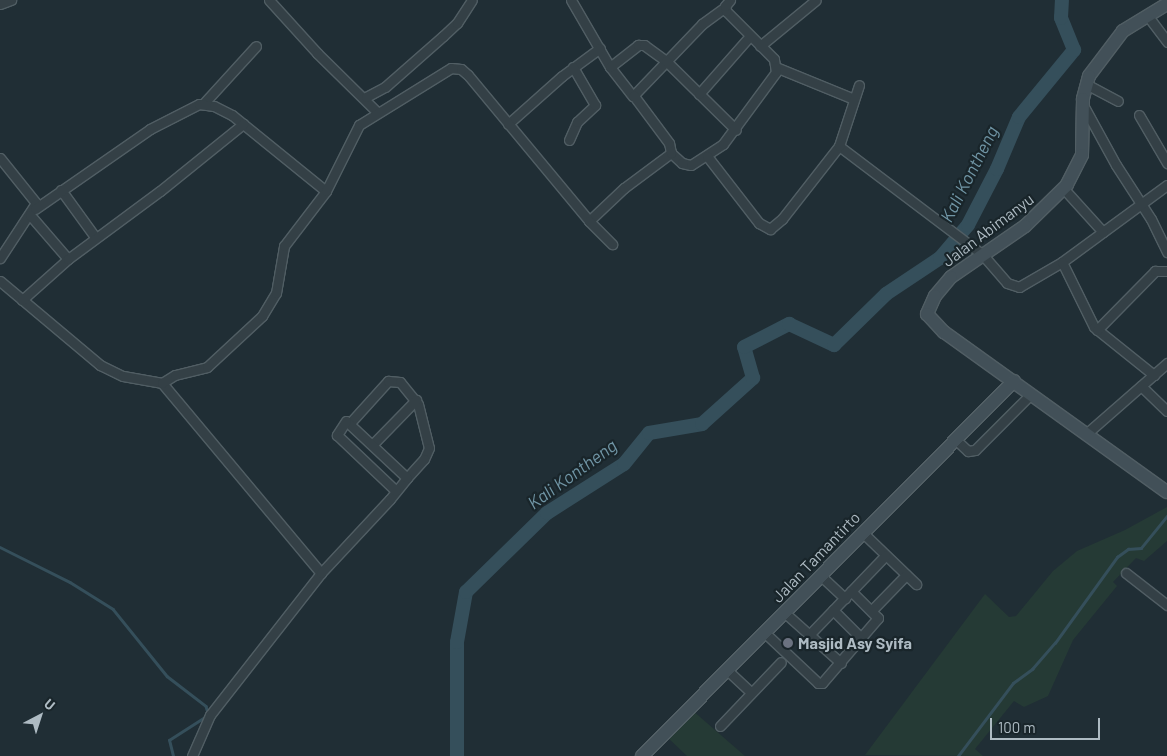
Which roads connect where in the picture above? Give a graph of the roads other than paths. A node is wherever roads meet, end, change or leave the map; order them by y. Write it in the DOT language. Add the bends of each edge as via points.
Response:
graph roads {
  1 [pos="10,0"];
  2 [pos="270,0"];
  3 [pos="472,0"];
  4 [pos="570,0"];
  5 [pos="816,0"];
  6 [pos="0,4"];
  7 [pos="727,4"];
  8 [pos="1167,4"];
  9 [pos="1147,16"];
  10 [pos="750,36"];
  11 [pos="1167,42"];
  12 [pos="256,46"];
  13 [pos="760,46"];
  14 [pos="600,48"];
  15 [pos="666,62"];
  16 [pos="573,67"];
  17 [pos="610,67"];
  18 [pos="778,68"];
  19 [pos="1086,84"];
  20 [pos="858,86"];
  21 [pos="698,94"];
  22 [pos="634,96"];
  23 [pos="366,97"];
  24 [pos="854,99"];
  25 [pos="1118,101"];
  26 [pos="204,103"];
  27 [pos="1083,105"];
  28 [pos="377,112"];
  29 [pos="1139,115"];
  30 [pos="242,124"];
  31 [pos="508,124"];
  32 [pos="736,130"];
  33 [pos="569,140"];
  34 [pos="839,146"];
  35 [pos="671,153"];
  36 [pos="706,156"];
  37 [pos="0,158"];
  38 [pos="1167,163"];
  39 [pos="1167,185"];
  40 [pos="1064,189"];
  41 [pos="62,190"];
  42 [pos="326,191"];
  43 [pos="1143,205"];
  44 [pos="33,212"];
  45 [pos="589,221"];
  46 [pos="1103,232"];
  47 [pos="95,237"];
  48 [pos="612,244"];
  49 [pos="1167,252"];
  50 [pos="982,254"];
  51 [pos="0,258"];
  52 [pos="68,258"];
  53 [pos="1062,262"];
  54 [pos="1167,271"];
  55 [pos="0,281"];
  56 [pos="22,300"];
  57 [pos="1097,330"];
  58 [pos="1167,363"];
  59 [pos="1154,374"];
  60 [pos="1014,382"];
  61 [pos="162,383"];
  62 [pos="1141,386"];
  63 [pos="1031,394"];
  64 [pos="416,400"];
  65 [pos="1167,411"];
  66 [pos="350,423"];
  67 [pos="1086,434"];
  68 [pos="955,439"];
  69 [pos="372,444"];
  70 [pos="407,478"];
  71 [pos="396,491"];
  72 [pos="1167,492"];
  73 [pos="863,534"];
  74 [pos="885,556"];
  75 [pos="1126,573"];
  76 [pos="320,574"];
  77 [pos="906,575"];
  78 [pos="821,576"];
  79 [pos="916,584"];
  80 [pos="848,594"];
  81 [pos="1167,605"];
  82 [pos="833,610"];
  83 [pos="872,610"];
  84 [pos="785,613"];
  85 [pos="765,634"];
  86 [pos="809,634"];
  87 [pos="862,639"];
  88 [pos="781,662"];
  89 [pos="841,663"];
  90 [pos="726,670"];
  91 [pos="751,692"];
  92 [pos="720,726"];
  93 [pos="192,756"];
  94 [pos="642,756"];
  1 -- 6 [label="street"];
  2 -- 23 [label="street" via="317,53"];
  3 -- 23 [label="street" via="444,36 385,87"];
  4 -- 14 [label="street"];
  5 -- 13 [label="street"];
  7 -- 10 [label="street"];
  7 -- 15 [label="street"];
  8 -- 9 [label="street, Jalan Abimanyu"];
  9 -- 11 [label="street"];
  9 -- 19 [label="street, Jalan Abimanyu" via="1123,31"];
  10 -- 13 [label="street"];
  10 -- 21 [label="street"];
  12 -- 26 [label="street"];
  13 -- 18 [label="street"];
  14 -- 16 [label="street"];
  14 -- 17 [label="street"];
  15 -- 17 [label="street" via="641,44"];
  15 -- 21 [label="street"];
  15 -- 22 [label="street"];
  16 -- 31 [label="street"];
  16 -- 33 [label="street" via="595,105 577,122"];
  17 -- 22 [label="street"];
  18 -- 24 [label="street"];
  18 -- 32 [label="street"];
  19 -- 25 [label="street"];
  19 -- 27 [label="street, Jalan Abimanyu"];
  20 -- 24 [label="street"];
  21 -- 32 [label="street"];
  22 -- 35 [label="street" via="669,142"];
  23 -- 28 [label="street"];
  24 -- 34 [label="street"];
  26 -- 30 [label="street" via="220,108"];
  26 -- 41 [label="street" via="189,107 164,121"];
  27 -- 40 [label="street, Jalan Abimanyu" via="1082,154"];
  27 -- 43 [label="street" via="1116,166"];
  28 -- 31 [label="street" via="455,68 468,75"];
  28 -- 42 [label="street" via="354,131"];
  29 -- 38 [label="street"];
  30 -- 42 [label="street"];
  30 -- 47 [label="street" via="153,197"];
  31 -- 45 [label="street"];
  32 -- 36 [label="street"];
  34 -- 36 [label="street" via="782,219 770,229 759,223"];
  34 -- 50 [label="street"];
  35 -- 36 [label="street" via="688,165"];
  35 -- 45 [label="street" via="624,188"];
  37 -- 44 [label="street" via="34,199"];
  39 -- 43 [label="street"];
  40 -- 46 [label="street"];
  40 -- 50 [label="street, Jalan Abimanyu" via="1026,226"];
  41 -- 44 [label="street"];
  41 -- 47 [label="street"];
  42 -- 61 [label="street" via="284,246 276,293 258,321 207,366"];
  43 -- 46 [label="street"];
  43 -- 49 [label="street"];
  44 -- 51 [label="street"];
  44 -- 52 [label="street"];
  45 -- 48 [label="street"];
  46 -- 53 [label="street"];
  47 -- 52 [label="street"];
  50 -- 53 [label="street" via="1007,283 1019,287"];
  50 -- 60 [label="street, Jalan Abimanyu" via="965,265 940,290 929,308 928,317"];
  52 -- 56 [label="street"];
  53 -- 57 [label="street"];
  54 -- 57 [label="street" via="1155,271"];
  55 -- 56 [label="street"];
  56 -- 61 [label="street" via="100,365 123,376"];
  57 -- 59 [label="street"];
  58 -- 59 [label="street"];
  59 -- 62 [label="street"];
  60 -- 63 [label="street, Jalan Abimanyu"];
  60 -- 68 [label="street, Jalan Tamantirto"];
  61 -- 76 [label="street"];
  62 -- 65 [label="street"];
  62 -- 67 [label="street"];
  63 -- 67 [label="street, Jalan Abimanyu"];
  63 -- 68 [label="street" via="975,450 968,451"];
  64 -- 66 [label="street" via="400,382 391,380"];
  64 -- 69 [label="street"];
  64 -- 70 [label="street" via="429,448 426,457"];
  66 -- 69 [label="street"];
  66 -- 71 [label="street" via="345,422 337,435"];
  67 -- 72 [label="street, Jalan Abimanyu"];
  68 -- 73 [label="street, Jalan Tamantirto"];
  69 -- 70 [label="street"];
  70 -- 71 [label="street"];
  71 -- 76 [label="street"];
  73 -- 74 [label="street"];
  73 -- 78 [label="street, Jalan Tamantirto"];
  74 -- 77 [label="street"];
  74 -- 80 [label="street"];
  75 -- 81 [label="street"];
  76 -- 93 [label="street" via="210,715"];
  77 -- 79 [label="street"];
  77 -- 83 [label="street"];
  78 -- 80 [label="street"];
  78 -- 84 [label="street, Jalan Tamantirto"];
  80 -- 82 [label="street"];
  80 -- 83 [label="street"];
  82 -- 86 [label="street"];
  82 -- 87 [label="street"];
  83 -- 87 [label="street" via="878,618"];
  84 -- 85 [label="street, Jalan Tamantirto"];
  84 -- 86 [label="street"];
  85 -- 89 [label="street" via="820,684"];
  85 -- 90 [label="street, Jalan Tamantirto"];
  86 -- 89 [label="street"];
  87 -- 89 [label="street"];
  88 -- 91 [label="street"];
  90 -- 91 [label="street"];
  90 -- 94 [label="street, Jalan Tamantirto"];
  91 -- 92 [label="street"];
}
